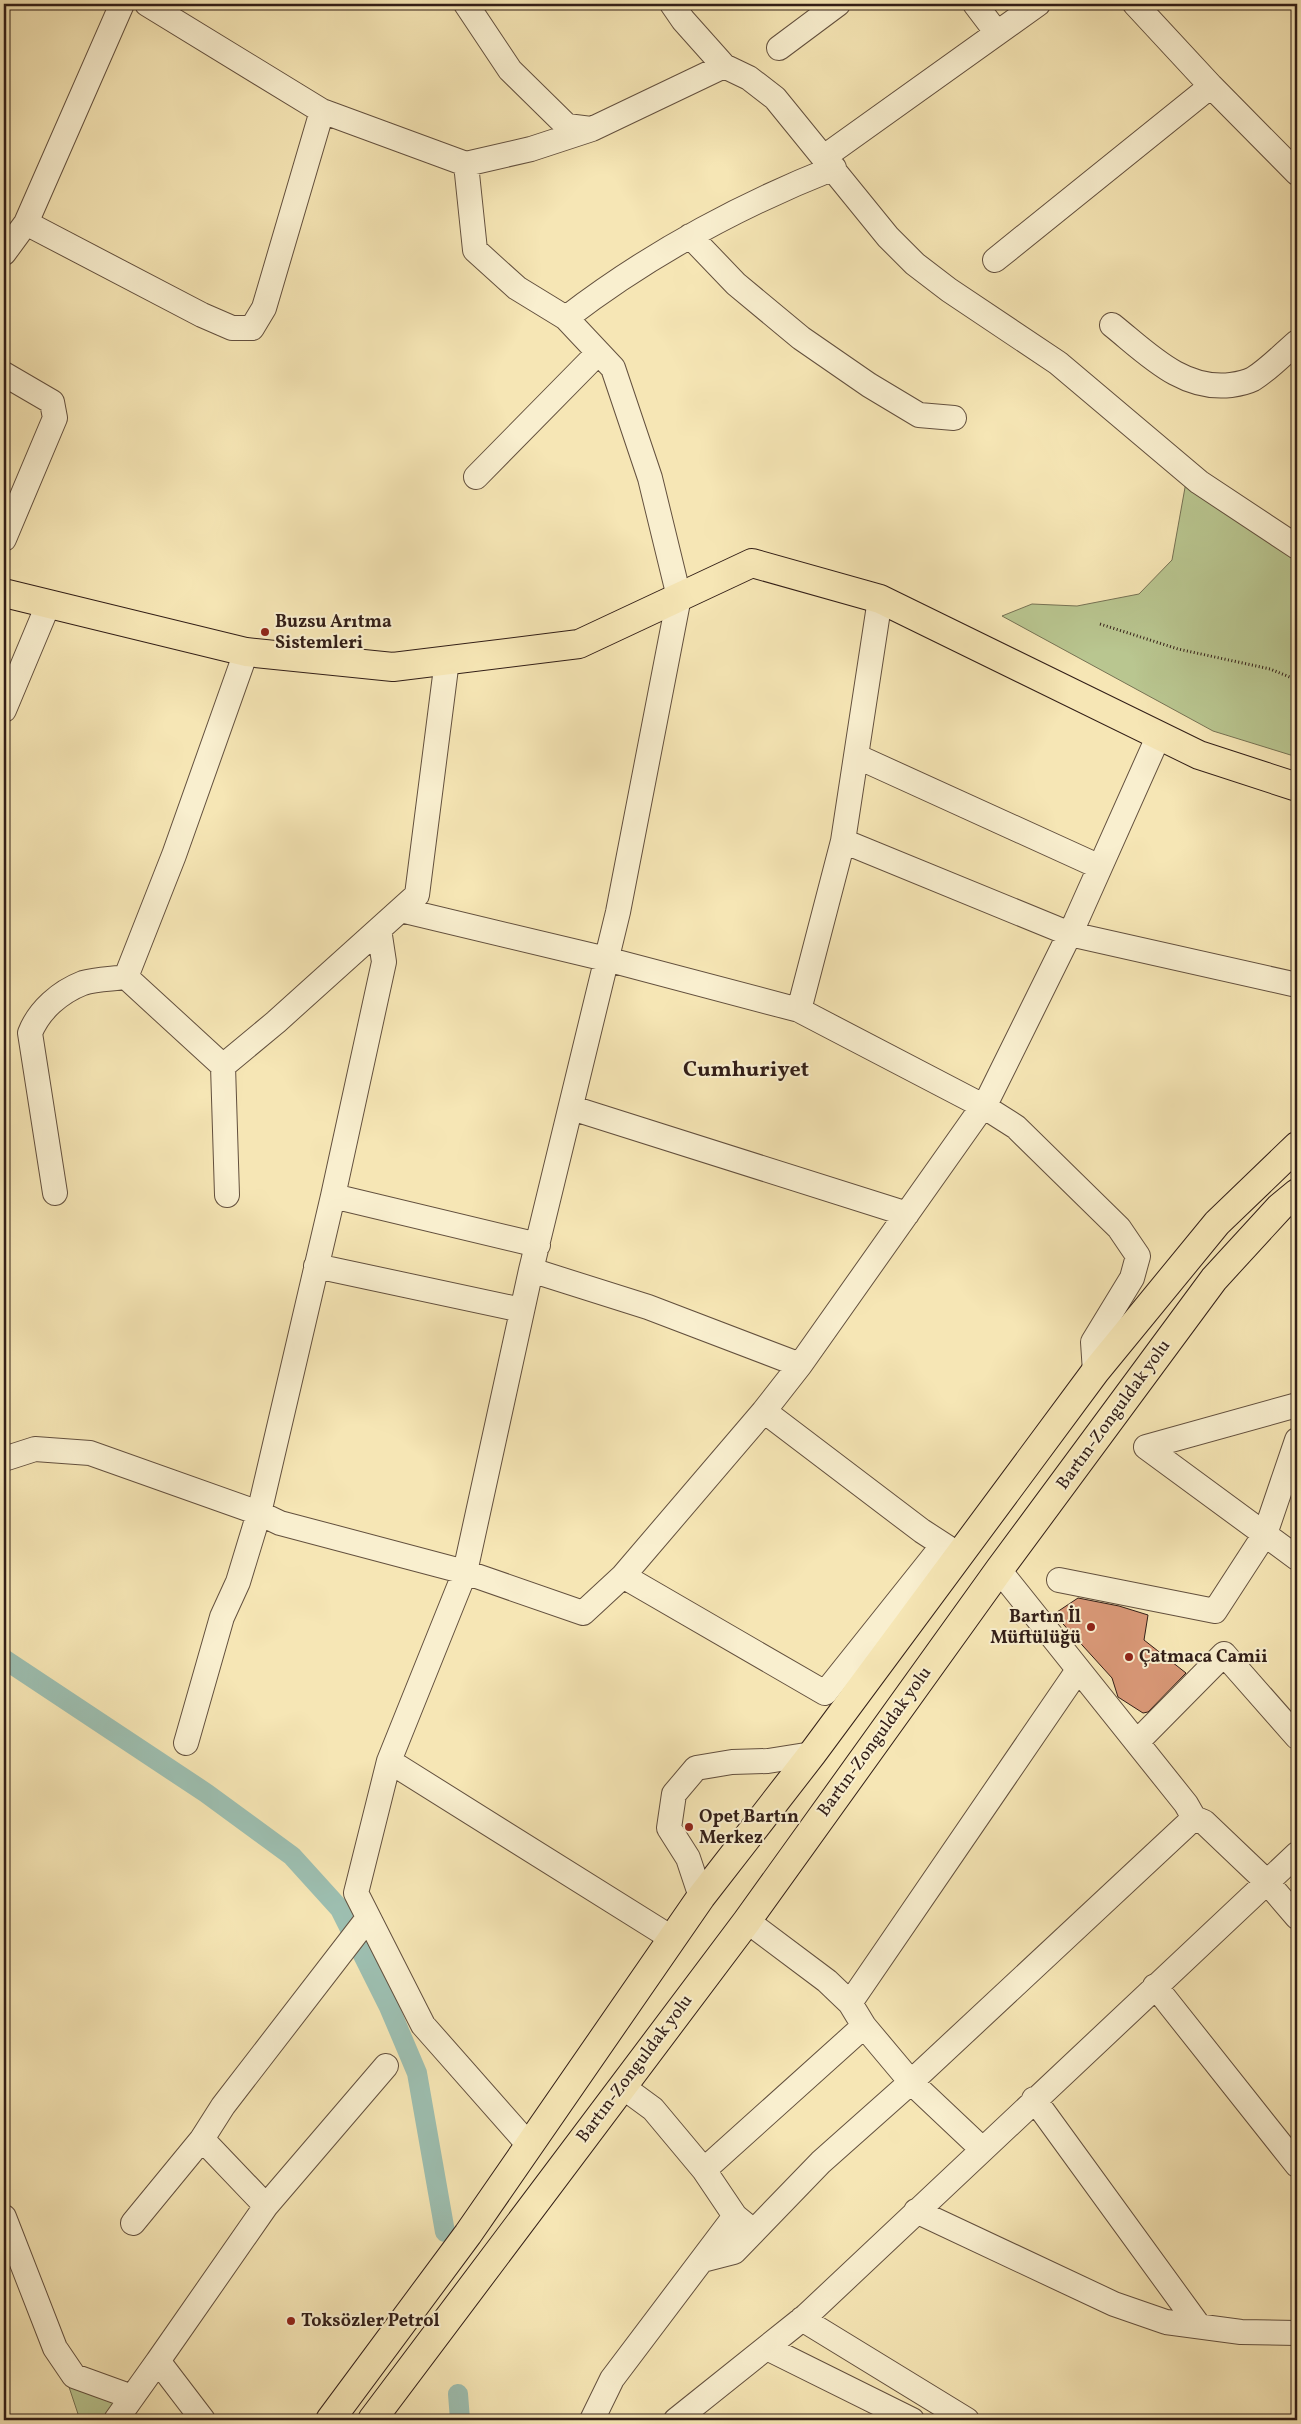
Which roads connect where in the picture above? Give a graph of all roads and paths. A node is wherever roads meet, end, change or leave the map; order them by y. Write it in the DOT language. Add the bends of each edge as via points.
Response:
graph roads {
  1 [pos="122,4"];
  2 [pos="146,4"];
  3 [pos="466,4"];
  4 [pos="672,4"];
  5 [pos="838,4"];
  6 [pos="976,4"];
  7 [pos="1038,4"];
  8 [pos="1135,4"];
  9 [pos="997,33"];
  10 [pos="780,48"];
  11 [pos="724,66"];
  12 [pos="1211,86"];
  13 [pos="322,111"];
  14 [pos="592,129"];
  15 [pos="829,163"];
  16 [pos="466,164"];
  17 [pos="1297,174"];
  18 [pos="26,223"];
  19 [pos="690,236"];
  20 [pos="4,253"];
  21 [pos="995,260"];
  22 [pos="566,318"];
  23 [pos="1112,325"];
  24 [pos="1297,342"];
  25 [pos="598,353"];
  26 [pos="4,374"];
  27 [pos="954,418"];
  28 [pos="476,477"];
  29 [pos="4,539"];
  30 [pos="1297,547"];
  31 [pos="4,593"];
  32 [pos="679,597"];
  33 [pos="880,599"];
  34 [pos="48,605"];
  35 [pos="1100,624"];
  36 [pos="246,652"];
  37 [pos="447,660"];
  38 [pos="1297,680"];
  39 [pos="4,710"];
  40 [pos="1159,735"];
  41 [pos="856,756"];
  42 [pos="1297,787"];
  43 [pos="843,841"];
  44 [pos="1100,868"];
  45 [pos="401,910"];
  46 [pos="379,929"];
  47 [pos="1070,934"];
  48 [pos="606,959"];
  49 [pos="126,976"];
  50 [pos="1297,985"];
  51 [pos="798,1010"];
  52 [pos="223,1066"];
  53 [pos="983,1106"];
  54 [pos="572,1108"];
  55 [pos="1297,1146"];
  56 [pos="56,1193"];
  57 [pos="1297,1193"];
  58 [pos="227,1195"];
  59 [pos="333,1196"];
  60 [pos="907,1214"];
  61 [pos="538,1245"];
  62 [pos="316,1266"];
  63 [pos="531,1270"];
  64 [pos="522,1310"];
  65 [pos="800,1365"];
  66 [pos="1095,1372"];
  67 [pos="1297,1405"];
  68 [pos="764,1411"];
  69 [pos="1297,1440"];
  70 [pos="4,1459"];
  71 [pos="259,1513"];
  72 [pos="1265,1534"];
  73 [pos="951,1550"];
  74 [pos="1297,1558"];
  75 [pos="999,1570"];
  76 [pos="465,1572"];
  77 [pos="623,1576"];
  78 [pos="1059,1580"];
  79 [pos="1078,1670"];
  80 [pos="1297,1737"];
  81 [pos="1137,1742"];
  82 [pos="186,1743"];
  83 [pos="812,1754"];
  84 [pos="389,1761"];
  85 [pos="1194,1818"];
  86 [pos="1297,1854"];
  87 [pos="1267,1882"];
  88 [pos="701,1897"];
  89 [pos="1297,1917"];
  90 [pos="368,1918"];
  91 [pos="747,1921"];
  92 [pos="662,1932"];
  93 [pos="1155,1986"];
  94 [pos="850,2003"];
  95 [pos="864,2026"];
  96 [pos="386,2066"];
  97 [pos="911,2082"];
  98 [pos="623,2087"];
  99 [pos="1034,2099"];
  100 [pos="202,2139"];
  101 [pos="528,2144"];
  102 [pos="982,2149"];
  103 [pos="1297,2164"];
  104 [pos="704,2170"];
  105 [pos="266,2206"];
  106 [pos="916,2211"];
  107 [pos="735,2216"];
  108 [pos="4,2217"];
  109 [pos="133,2223"];
  110 [pos="753,2231"];
  111 [pos="703,2260"];
  112 [pos="802,2319"];
  113 [pos="1199,2326"];
  114 [pos="1297,2333"];
  115 [pos="767,2348"];
  116 [pos="158,2361"];
  117 [pos="132,2397"];
  118 [pos="116,2420"];
  119 [pos="203,2420"];
  120 [pos="330,2420"];
  121 [pos="372,2420"];
  122 [pos="592,2420"];
  123 [pos="676,2420"];
  124 [pos="912,2420"];
  125 [pos="967,2420"];
  1 -- 18 [label="street"];
  2 -- 13 [label="street"];
  3 -- 14 [label="street" via="510,70 567,126"];
  4 -- 11 [label="street"];
  5 -- 10 [label="street"];
  6 -- 9 [label="street"];
  7 -- 9 [label="street"];
  8 -- 12 [label="street"];
  9 -- 15 [label="street"];
  11 -- 14 [label="street"];
  11 -- 15 [label="street" via="756,82 775,98"];
  12 -- 17 [label="street"];
  12 -- 21 [label="street"];
  13 -- 16 [label="street"];
  13 -- 18 [label="street" via="264,308 252,328 232,328 202,315"];
  14 -- 16 [label="street" via="531,149"];
  15 -- 19 [label="street"];
  15 -- 30 [label="street" via="888,237 931,278 1033,345 1199,482"];
  16 -- 22 [label="street" via="475,250 518,288"];
  18 -- 20 [label="street"];
  19 -- 22 [label="street" via="610,285"];
  19 -- 27 [label="street" via="736,284 800,338 919,415"];
  22 -- 25 [label="street"];
  23 -- 24 [label="street" via="1170,372 1206,385 1237,384 1252,379"];
  25 -- 28 [label="street"];
  25 -- 32 [label="street" via="613,368 647,469"];
  26 -- 29 [label="street" via="52,402 55,418"];
  31 -- 34 [label="main road"];
  32 -- 33 [label="main road" via="752,563"];
  32 -- 37 [label="main road" via="579,644"];
  32 -- 48 [label="street"];
  33 -- 40 [label="main road"];
  33 -- 41 [label="street"];
  34 -- 36 [label="main road"];
  34 -- 39 [label="street"];
  35 -- 38 [label="path" via="1178,649 1270,669"];
  36 -- 37 [label="main road" via="393,667"];
  36 -- 49 [label="street" via="174,855"];
  37 -- 45 [label="street" via="417,895"];
  40 -- 42 [label="main road" via="1199,755"];
  40 -- 44 [label="street"];
  41 -- 43 [label="street"];
  41 -- 44 [label="street"];
  43 -- 47 [label="street"];
  43 -- 51 [label="street"];
  44 -- 47 [label="street"];
  45 -- 46 [label="street"];
  45 -- 48 [label="street"];
  46 -- 52 [label="street"];
  46 -- 59 [label="street" via="384,962"];
  47 -- 50 [label="street"];
  47 -- 53 [label="street"];
  48 -- 51 [label="street"];
  48 -- 54 [label="street"];
  49 -- 52 [label="street"];
  49 -- 56 [label="street" via="84,983 57,998 37,1019 30,1033"];
  51 -- 53 [label="street"];
  52 -- 58 [label="street"];
  53 -- 60 [label="street"];
  53 -- 66 [label="street" via="1016,1127 1119,1228 1138,1256 1132,1278 1094,1342"];
  54 -- 60 [label="street"];
  54 -- 61 [label="street"];
  55 -- 66 [label="main road" via="1217,1223"];
  57 -- 75 [label="main road, Bartın-Zonguldak yolu" via="1280,1207 1214,1279"];
  59 -- 61 [label="street"];
  59 -- 62 [label="street"];
  60 -- 65 [label="street"];
  61 -- 63 [label="street"];
  62 -- 64 [label="street"];
  62 -- 71 [label="street"];
  63 -- 64 [label="street"];
  63 -- 65 [label="street" via="648,1307"];
  64 -- 76 [label="street"];
  65 -- 68 [label="street"];
  66 -- 73 [label="main road"];
  67 -- 72 [label="street" via="1146,1447"];
  68 -- 73 [label="street"];
  68 -- 77 [label="street"];
  69 -- 72 [label="street"];
  70 -- 71 [label="street" via="35,1449 90,1453"];
  71 -- 76 [label="street" via="280,1523"];
  71 -- 82 [label="street" via="238,1582 222,1617"];
  72 -- 74 [label="street"];
  72 -- 78 [label="street" via="1215,1611"];
  73 -- 77 [label="street" via="826,1693"];
  73 -- 83 [label="main road"];
  75 -- 79 [label="street"];
  75 -- 91 [label="main road, Bartın-Zonguldak yolu"];
  76 -- 77 [label="street" via="583,1613"];
  76 -- 84 [label="street"];
  79 -- 81 [label="street"];
  79 -- 94 [label="street"];
  80 -- 81 [label="street" via="1224,1654"];
  81 -- 85 [label="street"];
  83 -- 88 [label="main road"];
  83 -- 88 [label="street" via="696,1768 674,1794 669,1828 688,1858"];
  84 -- 90 [label="street" via="356,1893"];
  84 -- 92 [label="street"];
  85 -- 87 [label="street" via="1204,1822"];
  85 -- 97 [label="street"];
  86 -- 87 [label="street"];
  87 -- 89 [label="street"];
  87 -- 93 [label="street"];
  88 -- 101 [label="main road"];
  90 -- 100 [label="street" via="223,2106"];
  90 -- 101 [label="street" via="423,2025"];
  91 -- 94 [label="street" via="827,1981"];
  91 -- 98 [label="main road, Bartın-Zonguldak yolu"];
  93 -- 99 [label="street"];
  93 -- 103 [label="street"];
  94 -- 95 [label="street"];
  95 -- 97 [label="street"];
  95 -- 104 [label="street"];
  96 -- 105 [label="street"];
  97 -- 102 [label="street"];
  97 -- 110 [label="street" via="821,2162"];
  98 -- 104 [label="street" via="654,2109"];
  98 -- 121 [label="main road, Bartın-Zonguldak yolu"];
  99 -- 102 [label="street"];
  99 -- 113 [label="street"];
  100 -- 105 [label="street"];
  100 -- 109 [label="street"];
  101 -- 120 [label="main road" via="468,2234"];
  102 -- 106 [label="street"];
  104 -- 107 [label="street"];
  105 -- 116 [label="street"];
  106 -- 112 [label="street"];
  106 -- 113 [label="street" via="1114,2304 1166,2322"];
  107 -- 110 [label="street"];
  107 -- 111 [label="street"];
  108 -- 117 [label="street" via="55,2348 74,2376"];
  110 -- 111 [label="street" via="734,2252"];
  111 -- 122 [label="street" via="612,2379"];
  112 -- 115 [label="street"];
  112 -- 125 [label="street"];
  113 -- 114 [label="street" via="1241,2332"];
  115 -- 123 [label="street"];
  115 -- 124 [label="street"];
  116 -- 117 [label="street"];
  116 -- 119 [label="street"];
  117 -- 118 [label="street"];
}
